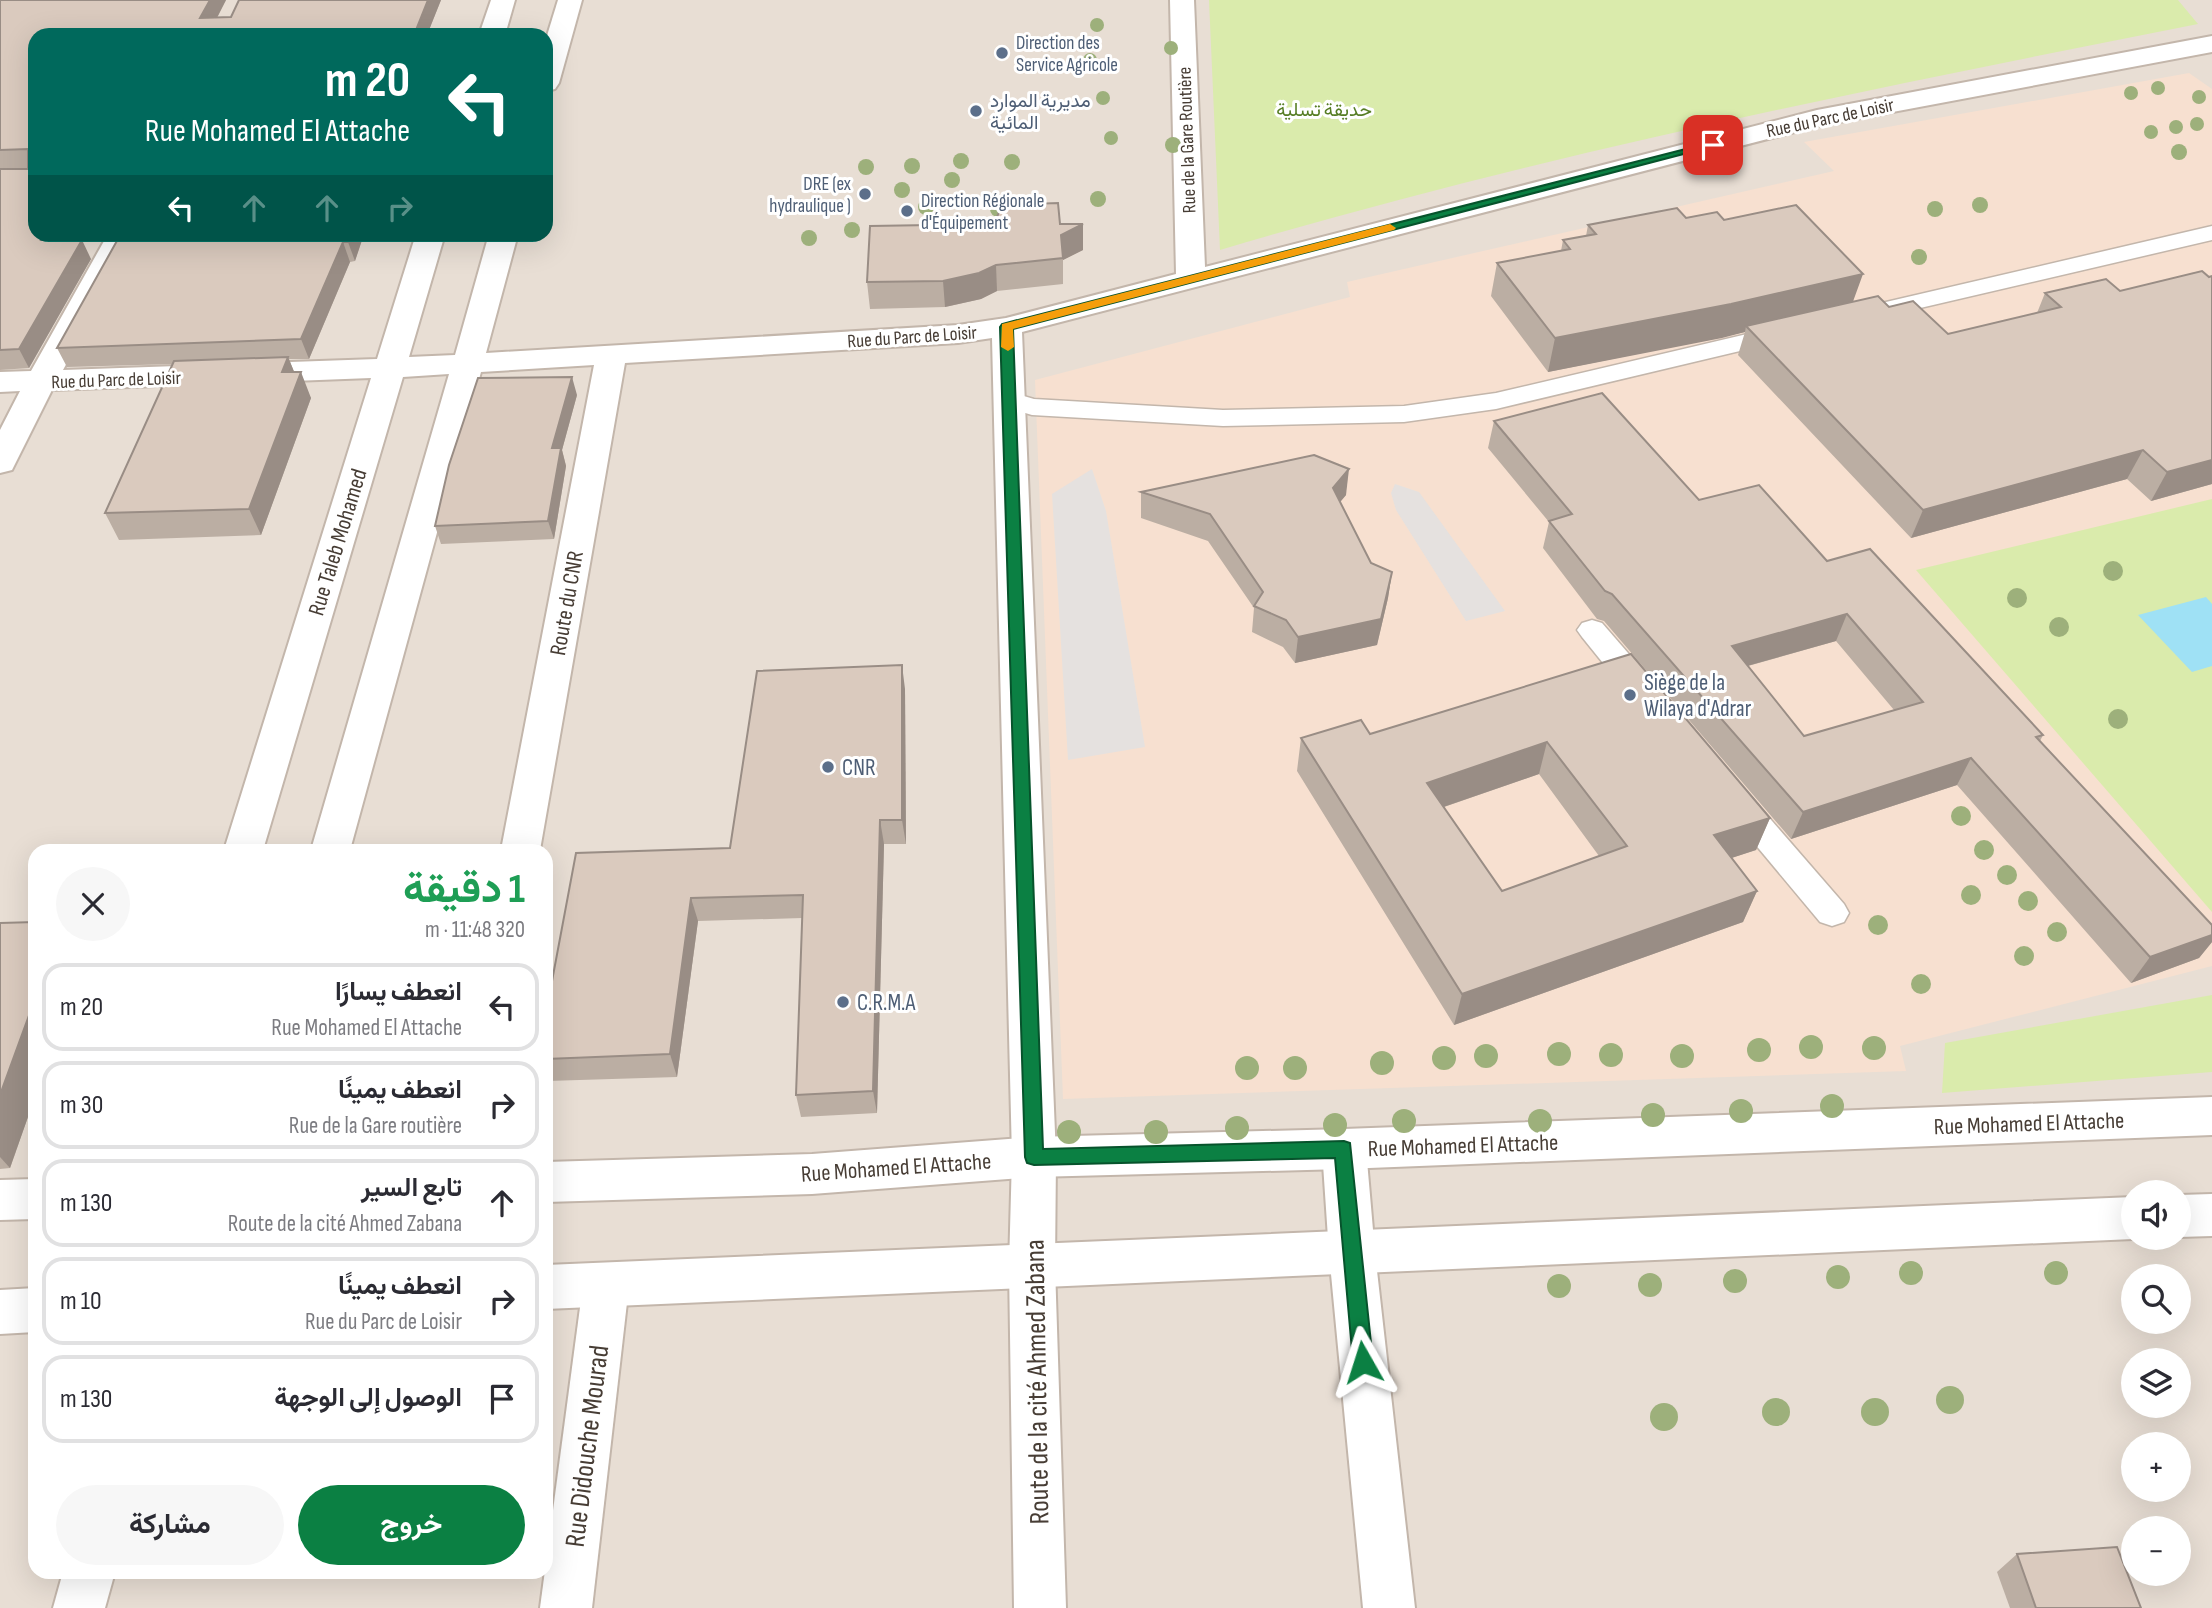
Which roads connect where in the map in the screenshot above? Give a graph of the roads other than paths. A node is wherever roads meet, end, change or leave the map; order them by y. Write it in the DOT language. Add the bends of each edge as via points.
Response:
graph roads {
  1 [pos="503,0"];
  2 [pos="570,0"];
  3 [pos="1182,0"];
  4 [pos="494,28"];
  5 [pos="2212,44"];
  6 [pos="2183,48"];
  7 [pos="553,59"];
  8 [pos="2212,66"];
  9 [pos="2208,238"];
  10 [pos="119,242"];
  11 [pos="429,242"];
  12 [pos="502,242"];
  13 [pos="1191,279"];
  14 [pos="1847,318"];
  15 [pos="1007,327"];
  16 [pos="1807,328"];
  17 [pos="611,355"];
  18 [pos="468,364"];
  19 [pos="391,368"];
  20 [pos="0,382"];
  21 [pos="41,382"];
  22 [pos="1009,386"];
  23 [pos="0,462"];
  24 [pos="1592,630"];
  25 [pos="1663,714"];
  26 [pos="1716,777"];
  27 [pos="245,844"];
  28 [pos="333,844"];
  29 [pos="522,844"];
  30 [pos="1832,913"];
  31 [pos="2212,1116"];
  32 [pos="1344,1149"];
  33 [pos="1034,1157"];
  34 [pos="553,1182"];
  35 [pos="28,1199"];
  36 [pos="0,1200"];
  37 [pos="2212,1215"];
  38 [pos="2191,1216"];
  39 [pos="2121,1219"];
  40 [pos="1352,1253"];
  41 [pos="1032,1266"];
  42 [pos="606,1285"];
  43 [pos="553,1287"];
  44 [pos="28,1310"];
  45 [pos="0,1312"];
  46 [pos="87,1579"];
  47 [pos="79,1608"];
  48 [pos="566,1608"];
  49 [pos="1040,1608"];
  50 [pos="1389,1608"];
  1 -- 4 [label="street"];
  2 -- 7 [label="street"];
  3 -- 13 [label="street, Rue de la Gare Routière"];
  5 -- 6 [label="street, Rue du Parc de Loisir"];
  6 -- 8 [label="street"];
  6 -- 13 [label="street, Rue du Parc de Loisir" via="1817,118"];
  9 -- 14 [label="lane"];
  10 -- 21 [label="street"];
  11 -- 19 [label="street, Rue Taleb Mohamed"];
  12 -- 18 [label="street"];
  13 -- 15 [label="street, Rue du Parc de Loisir"];
  15 -- 17 [label="street, Rue du Parc de Loisir" via="958,334"];
  15 -- 22 [label="street"];
  16 -- 22 [label="lane" via="1496,401 1404,414 1223,418 1032,407"];
  17 -- 18 [label="street, Rue du Parc de Loisir"];
  17 -- 29 [label="street, Route du CNR"];
  18 -- 19 [label="street, Rue du Parc de Loisir"];
  18 -- 28 [label="street"];
  19 -- 21 [label="street, Rue du Parc de Loisir"];
  19 -- 27 [label="street, Rue Taleb Mohamed"];
  20 -- 21 [label="street, Rue du Parc de Loisir"];
  21 -- 23 [label="street"];
  22 -- 33 [label="street"];
  24 -- 25 [label="lane"];
  26 -- 30 [label="lane"];
  31 -- 32 [label="street, Rue Mohamed El Attache"];
  32 -- 33 [label="street, Rue Mohamed El Attache"];
  32 -- 40 [label="street"];
  33 -- 34 [label="street, Rue Mohamed El Attache" via="812,1174"];
  33 -- 41 [label="street, Route de la cité Ahmed Zabana"];
  35 -- 36 [label="street"];
  37 -- 38 [label="street"];
  39 -- 40 [label="street"];
  40 -- 41 [label="street"];
  40 -- 50 [label="street"];
  41 -- 42 [label="street"];
  41 -- 49 [label="street, Route de la cité Ahmed Zabana"];
  42 -- 43 [label="street"];
  42 -- 48 [label="street, Rue Didouche Mourad"];
  44 -- 45 [label="street"];
  46 -- 47 [label="street"];
}
